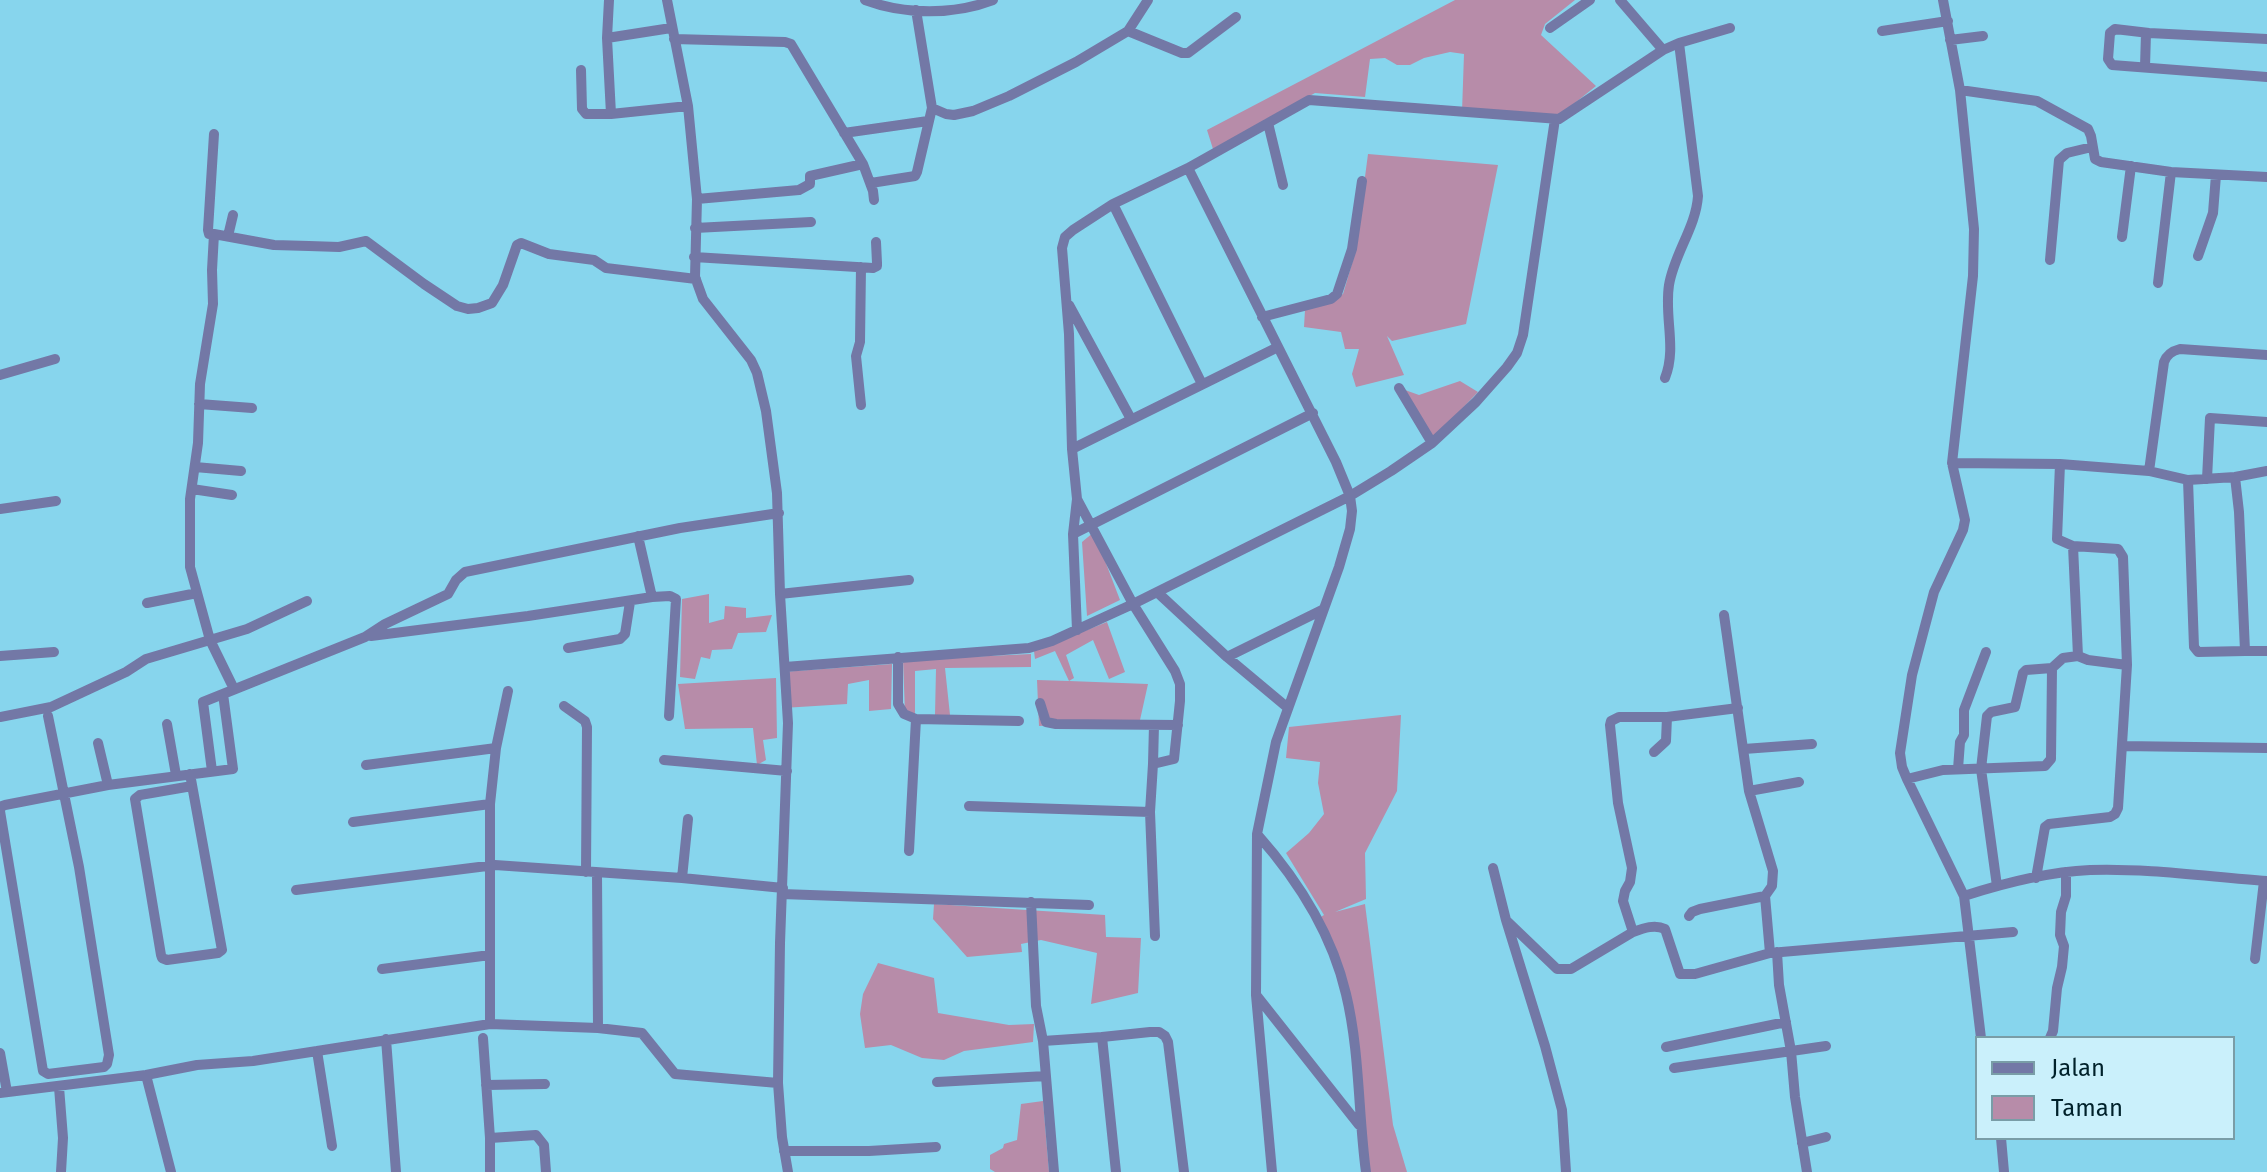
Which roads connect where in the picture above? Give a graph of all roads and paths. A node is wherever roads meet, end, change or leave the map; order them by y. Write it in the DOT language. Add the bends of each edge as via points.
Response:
graph roads {
  1 [pos="609,0"];
  2 [pos="667,0"];
  3 [pos="865,0"];
  4 [pos="993,0"];
  5 [pos="1148,0"];
  6 [pos="1590,0"];
  7 [pos="1620,0"];
  8 [pos="1943,0"];
  9 [pos="916,10"];
  10 [pos="1236,17"];
  11 [pos="1948,21"];
  12 [pos="1550,28"];
  13 [pos="1730,28"];
  14 [pos="1128,31"];
  15 [pos="1882,31"];
  16 [pos="2146,33"];
  17 [pos="672,34"];
  18 [pos="1983,36"];
  19 [pos="607,38"];
  20 [pos="2267,39"];
  21 [pos="1950,40"];
  22 [pos="1679,43"];
  23 [pos="1663,50"];
  24 [pos="2145,67"];
  25 [pos="581,70"];
  26 [pos="2267,77"];
  27 [pos="1960,90"];
  28 [pos="688,106"];
  29 [pos="932,108"];
  30 [pos="611,114"];
  31 [pos="1555,119"];
  32 [pos="928,121"];
  33 [pos="1268,123"];
  34 [pos="844,133"];
  35 [pos="214,134"];
  36 [pos="2092,147"];
  37 [pos="863,164"];
  38 [pos="2131,166"];
  39 [pos="1188,168"];
  40 [pos="2171,172"];
  41 [pos="2216,175"];
  42 [pos="2267,177"];
  43 [pos="1362,181"];
  44 [pos="871,183"];
  45 [pos="1283,185"];
  46 [pos="697,199"];
  47 [pos="874,200"];
  48 [pos="1113,204"];
  49 [pos="233,215"];
  50 [pos="811,222"];
  51 [pos="695,228"];
  52 [pos="214,234"];
  53 [pos="228,236"];
  54 [pos="2122,237"];
  55 [pos="876,242"];
  56 [pos="2198,256"];
  57 [pos="694,257"];
  58 [pos="2050,260"];
  59 [pos="861,267"];
  60 [pos="696,279"];
  61 [pos="2158,283"];
  62 [pos="1066,300"];
  63 [pos="1262,317"];
  64 [pos="1278,347"];
  65 [pos="2267,355"];
  66 [pos="55,359"];
  67 [pos="0,375"];
  68 [pos="1665,378"];
  69 [pos="1202,384"];
  70 [pos="1399,388"];
  71 [pos="199,404"];
  72 [pos="861,405"];
  73 [pos="252,408"];
  74 [pos="1313,413"];
  75 [pos="1131,419"];
  76 [pos="2267,422"];
  77 [pos="1432,443"];
  78 [pos="1072,449"];
  79 [pos="1952,463"];
  80 [pos="2060,464"];
  81 [pos="195,467"];
  82 [pos="241,471"];
  83 [pos="2149,471"];
  84 [pos="2267,471"];
  85 [pos="2235,477"];
  86 [pos="2207,479"];
  87 [pos="2188,480"];
  88 [pos="192,489"];
  89 [pos="232,495"];
  90 [pos="1350,496"];
  91 [pos="1077,499"];
  92 [pos="56,501"];
  93 [pos="0,509"];
  94 [pos="779,513"];
  95 [pos="1092,524"];
  96 [pos="1073,534"];
  97 [pos="638,536"];
  98 [pos="2073,546"];
  99 [pos="909,580"];
  100 [pos="1157,592"];
  101 [pos="197,593"];
  102 [pos="780,594"];
  103 [pos="652,597"];
  104 [pos="307,601"];
  105 [pos="630,602"];
  106 [pos="147,603"];
  107 [pos="1133,604"];
  108 [pos="1322,610"];
  109 [pos="1724,615"];
  110 [pos="1077,630"];
  111 [pos="365,637"];
  112 [pos="210,640"];
  113 [pos="568,648"];
  114 [pos="2245,651"];
  115 [pos="2267,651"];
  116 [pos="54,652"];
  117 [pos="1986,652"];
  118 [pos="0,656"];
  119 [pos="2078,656"];
  120 [pos="898,657"];
  121 [pos="1227,657"];
  122 [pos="2127,665"];
  123 [pos="785,667"];
  124 [pos="2052,668"];
  125 [pos="234,689"];
  126 [pos="508,691"];
  127 [pos="223,694"];
  128 [pos="1040,703"];
  129 [pos="564,706"];
  130 [pos="1288,708"];
  131 [pos="1738,708"];
  132 [pos="48,716"];
  133 [pos="669,716"];
  134 [pos="0,717"];
  135 [pos="1667,717"];
  136 [pos="916,719"];
  137 [pos="1019,721"];
  138 [pos="167,724"];
  139 [pos="1154,725"];
  140 [pos="1178,725"];
  141 [pos="98,743"];
  142 [pos="1812,744"];
  143 [pos="2122,746"];
  144 [pos="496,748"];
  145 [pos="2267,748"];
  146 [pos="1744,749"];
  147 [pos="1654,752"];
  148 [pos="664,760"];
  149 [pos="1153,764"];
  150 [pos="366,765"];
  151 [pos="1958,769"];
  152 [pos="1981,769"];
  153 [pos="212,771"];
  154 [pos="787,771"];
  155 [pos="190,774"];
  156 [pos="176,775"];
  157 [pos="1907,779"];
  158 [pos="1799,782"];
  159 [pos="108,785"];
  160 [pos="192,786"];
  161 [pos="1749,791"];
  162 [pos="65,794"];
  163 [pos="490,804"];
  164 [pos="969,806"];
  165 [pos="0,810"];
  166 [pos="1150,812"];
  167 [pos="688,819"];
  168 [pos="353,822"];
  169 [pos="1257,834"];
  170 [pos="909,851"];
  171 [pos="489,866"];
  172 [pos="1493,868"];
  173 [pos="592,872"];
  174 [pos="2066,872"];
  175 [pos="682,878"];
  176 [pos="2036,878"];
  177 [pos="2265,881"];
  178 [pos="1997,886"];
  179 [pos="296,890"];
  180 [pos="782,891"];
  181 [pos="1765,896"];
  182 [pos="1964,896"];
  183 [pos="1031,902"];
  184 [pos="1089,905"];
  185 [pos="1689,916"];
  186 [pos="1506,920"];
  187 [pos="1633,932"];
  188 [pos="2013,932"];
  189 [pos="1155,936"];
  190 [pos="1969,936"];
  191 [pos="1774,952"];
  192 [pos="490,955"];
  193 [pos="2255,959"];
  194 [pos="382,969"];
  195 [pos="1256,995"];
  196 [pos="1786,1022"];
  197 [pos="490,1024"];
  198 [pos="598,1028"];
  199 [pos="1981,1036"];
  200 [pos="2051,1036"];
  201 [pos="1102,1037"];
  202 [pos="483,1038"];
  203 [pos="386,1039"];
  204 [pos="1043,1041"];
  205 [pos="1826,1046"];
  206 [pos="1666,1047"];
  207 [pos="317,1051"];
  208 [pos="1791,1051"];
  209 [pos="0,1053"];
  210 [pos="1674,1068"];
  211 [pos="46,1074"];
  212 [pos="146,1075"];
  213 [pos="1046,1076"];
  214 [pos="937,1082"];
  215 [pos="778,1083"];
  216 [pos="545,1084"];
  217 [pos="486,1085"];
  218 [pos="53,1088"];
  219 [pos="3,1093"];
  220 [pos="1360,1125"];
  221 [pos="1826,1137"];
  222 [pos="490,1138"];
  223 [pos="2001,1140"];
  224 [pos="1802,1143"];
  225 [pos="332,1146"];
  226 [pos="936,1147"];
  227 [pos="784,1151"];
  228 [pos="1274,1170"];
  229 [pos="61,1172"];
  230 [pos="171,1172"];
  231 [pos="396,1172"];
  232 [pos="490,1172"];
  233 [pos="546,1172"];
  234 [pos="788,1172"];
  235 [pos="1054,1172"];
  236 [pos="1116,1172"];
  237 [pos="1184,1172"];
  238 [pos="1366,1172"];
  239 [pos="1566,1172"];
  240 [pos="1807,1172"];
  241 [pos="2004,1172"];
  1 -- 19 [label="street"];
  2 -- 17 [label="street"];
  3 -- 9 [label="street"];
  4 -- 9 [label="street" via="962,9"];
  5 -- 14 [label="street"];
  6 -- 12 [label="street"];
  7 -- 23 [label="street"];
  8 -- 11 [label="street"];
  9 -- 29 [label="street"];
  10 -- 14 [label="street" via="1188,53"];
  11 -- 15 [label="street"];
  11 -- 21 [label="street"];
  13 -- 22 [label="street"];
  14 -- 29 [label="street" via="973,111 954,115"];
  16 -- 20 [label="street"];
  16 -- 24 [label="street"];
  16 -- 24 [label="street" via="2112,29 2108,59 2112,65"];
  17 -- 19 [label="street"];
  17 -- 28 [label="street"];
  17 -- 34 [label="street" via="791,44"];
  18 -- 21 [label="street"];
  19 -- 30 [label="street"];
  21 -- 27 [label="street"];
  22 -- 23 [label="street"];
  22 -- 68 [label="street" via="1698,196 1669,288 1671,353"];
  23 -- 31 [label="street"];
  24 -- 26 [label="street"];
  25 -- 30 [label="street" via="584,112"];
  27 -- 36 [label="street" via="2043,103 2088,129"];
  27 -- 79 [label="street" via="1974,254"];
  28 -- 30 [label="street"];
  28 -- 46 [label="street"];
  29 -- 32 [label="street"];
  31 -- 33 [label="street" via="1315,99"];
  31 -- 77 [label="street" via="1517,353"];
  32 -- 34 [label="street"];
  32 -- 44 [label="street" via="915,176"];
  33 -- 39 [label="street"];
  33 -- 45 [label="street"];
  34 -- 37 [label="street"];
  35 -- 52 [label="street" via="208,230"];
  36 -- 38 [label="street" via="2097,160"];
  36 -- 58 [label="street" via="2059,160"];
  37 -- 44 [label="street"];
  37 -- 46 [label="street" via="810,176 810,184 799,190"];
  38 -- 40 [label="street"];
  38 -- 54 [label="street"];
  39 -- 48 [label="street"];
  39 -- 63 [label="street"];
  40 -- 41 [label="street"];
  40 -- 61 [label="street"];
  41 -- 42 [label="street"];
  41 -- 56 [label="street" via="2213,213"];
  43 -- 63 [label="street" via="1352,249 1337,294"];
  44 -- 47 [label="street"];
  46 -- 51 [label="street"];
  48 -- 62 [label="street" via="1065,237"];
  48 -- 69 [label="street"];
  49 -- 53 [label="street"];
  50 -- 51 [label="street"];
  51 -- 57 [label="street"];
  52 -- 53 [label="street"];
  52 -- 71 [label="street" via="213,304"];
  53 -- 60 [label="street" via="297,246 339,247 366,241 468,309 492,303 521,243 549,254 594,260 606,268"];
  55 -- 59 [label="street" via="877,266"];
  57 -- 59 [label="street"];
  57 -- 60 [label="street"];
  59 -- 72 [label="street" via="856,360"];
  60 -- 94 [label="street" via="703,299 757,373"];
  62 -- 75 [label="street"];
  62 -- 78 [label="street"];
  63 -- 64 [label="street"];
  64 -- 69 [label="street"];
  64 -- 74 [label="street"];
  65 -- 83 [label="street" via="2180,349 2166,357"];
  66 -- 67 [label="street"];
  69 -- 75 [label="street"];
  70 -- 77 [label="street"];
  71 -- 73 [label="street"];
  71 -- 81 [label="street"];
  74 -- 90 [label="street"];
  74 -- 95 [label="street"];
  75 -- 78 [label="street"];
  76 -- 86 [label="street" via="2210,418"];
  77 -- 90 [label="street"];
  78 -- 91 [label="street"];
  79 -- 80 [label="street"];
  79 -- 157 [label="street" via="1963,530 1934,592 1912,675 1900,753"];
  80 -- 83 [label="street"];
  80 -- 98 [label="street" via="2057,539"];
  81 -- 82 [label="street"];
  81 -- 88 [label="street"];
  83 -- 87 [label="street"];
  84 -- 85 [label="street"];
  85 -- 86 [label="street"];
  85 -- 114 [label="street"];
  86 -- 87 [label="street"];
  87 -- 114 [label="street" via="2194,647 2198,652"];
  88 -- 89 [label="street"];
  88 -- 101 [label="street" via="190,567"];
  90 -- 100 [label="street"];
  90 -- 108 [label="street" via="1350,529"];
  91 -- 95 [label="street"];
  91 -- 96 [label="street"];
  92 -- 93 [label="street"];
  94 -- 97 [label="street"];
  94 -- 102 [label="street"];
  95 -- 96 [label="street"];
  95 -- 107 [label="street"];
  96 -- 110 [label="street"];
  97 -- 103 [label="street"];
  97 -- 111 [label="street" via="471,569 460,575 448,594"];
  98 -- 119 [label="street"];
  98 -- 122 [label="street" via="2121,552"];
  99 -- 102 [label="street"];
  100 -- 107 [label="street"];
  100 -- 121 [label="street"];
  101 -- 106 [label="street"];
  101 -- 112 [label="street"];
  102 -- 123 [label="street"];
  103 -- 105 [label="street"];
  103 -- 133 [label="street" via="676,599"];
  104 -- 112 [label="street"];
  105 -- 111 [label="street"];
  105 -- 113 [label="street" via="620,639"];
  107 -- 110 [label="street"];
  107 -- 140 [label="street" via="1180,684"];
  108 -- 121 [label="street"];
  108 -- 130 [label="street"];
  109 -- 131 [label="street"];
  110 -- 120 [label="street" via="1029,648"];
  111 -- 125 [label="street"];
  112 -- 125 [label="street"];
  112 -- 134 [label="street" via="146,659 51,707"];
  114 -- 115 [label="street"];
  116 -- 118 [label="street"];
  117 -- 151 [label="street" via="1964,710"];
  119 -- 122 [label="street"];
  119 -- 124 [label="street" via="2061,659"];
  120 -- 123 [label="street"];
  120 -- 136 [label="street" via="898,704"];
  121 -- 130 [label="street"];
  122 -- 143 [label="street"];
  123 -- 154 [label="street"];
  124 -- 152 [label="street" via="2026,670 2015,707 1988,714"];
  124 -- 152 [label="street" via="2049,763"];
  125 -- 127 [label="street"];
  126 -- 144 [label="street"];
  127 -- 153 [label="street" via="203,702"];
  127 -- 153 [label="street" via="233,769"];
  128 -- 139 [label="street" via="1046,722 1056,724"];
  129 -- 173 [label="street" via="587,727"];
  130 -- 169 [label="street"];
  131 -- 135 [label="street"];
  131 -- 146 [label="street"];
  132 -- 162 [label="street"];
  135 -- 147 [label="street" via="1666,741"];
  135 -- 187 [label="street" via="1619,717 1610,725 1632,868 1623,901"];
  136 -- 137 [label="street"];
  136 -- 170 [label="street"];
  138 -- 156 [label="street"];
  139 -- 140 [label="street"];
  139 -- 149 [label="street"];
  140 -- 149 [label="street" via="1174,759"];
  141 -- 159 [label="street"];
  142 -- 146 [label="street"];
  143 -- 145 [label="street"];
  143 -- 176 [label="street" via="2115,814 2045,827"];
  144 -- 150 [label="street"];
  144 -- 163 [label="street"];
  146 -- 161 [label="street"];
  148 -- 154 [label="street"];
  149 -- 166 [label="street"];
  151 -- 152 [label="street"];
  151 -- 157 [label="street"];
  152 -- 178 [label="street"];
  153 -- 155 [label="street"];
  154 -- 180 [label="street"];
  155 -- 156 [label="street"];
  155 -- 160 [label="street"];
  156 -- 159 [label="street"];
  157 -- 182 [label="street"];
  158 -- 161 [label="street"];
  159 -- 162 [label="street"];
  160 -- 160 [label="street" via="135,799 161,955 167,960 222,950"];
  161 -- 181 [label="street" via="1773,871"];
  162 -- 165 [label="street"];
  162 -- 211 [label="street" via="109,1060 104,1067"];
  163 -- 168 [label="street"];
  163 -- 171 [label="street"];
  164 -- 166 [label="street"];
  165 -- 211 [label="street"];
  166 -- 189 [label="street"];
  167 -- 175 [label="street"];
  169 -- 195 [label="street"];
  169 -- 220 [label="street" via="1312,909 1337,964 1354,1043"];
  171 -- 173 [label="street"];
  171 -- 179 [label="street"];
  171 -- 192 [label="street"];
  172 -- 186 [label="street"];
  173 -- 175 [label="street"];
  173 -- 198 [label="street"];
  174 -- 176 [label="street"];
  174 -- 177 [label="street" via="2113,870"];
  174 -- 200 [label="street" via="2060,935 2064,946"];
  175 -- 180 [label="street"];
  176 -- 178 [label="street"];
  177 -- 193 [label="street"];
  178 -- 182 [label="street"];
  180 -- 183 [label="street"];
  180 -- 215 [label="street"];
  181 -- 185 [label="street"];
  181 -- 191 [label="street"];
  182 -- 190 [label="street"];
  183 -- 184 [label="street"];
  183 -- 204 [label="street"];
  186 -- 187 [label="street" via="1557,969 1571,969"];
  186 -- 239 [label="street" via="1562,1110"];
  187 -- 191 [label="street" via="1665,929 1684,975"];
  188 -- 190 [label="street"];
  190 -- 191 [label="street"];
  190 -- 199 [label="street"];
  191 -- 196 [label="street"];
  192 -- 194 [label="street"];
  192 -- 197 [label="street"];
  195 -- 220 [label="street"];
  195 -- 228 [label="street"];
  196 -- 206 [label="street"];
  196 -- 208 [label="street"];
  197 -- 198 [label="street"];
  197 -- 203 [label="street"];
  198 -- 215 [label="street" via="642,1033 675,1074"];
  201 -- 204 [label="street"];
  201 -- 236 [label="street"];
  201 -- 237 [label="street" via="1150,1032 1165,1036"];
  202 -- 217 [label="street"];
  203 -- 207 [label="street"];
  203 -- 231 [label="street"];
  204 -- 213 [label="street"];
  205 -- 208 [label="street"];
  207 -- 212 [label="street"];
  207 -- 225 [label="street"];
  208 -- 210 [label="street"];
  208 -- 224 [label="street"];
  209 -- 219 [label="street"];
  211 -- 218 [label="street"];
  212 -- 218 [label="street"];
  212 -- 230 [label="street"];
  213 -- 214 [label="street"];
  213 -- 235 [label="street"];
  215 -- 227 [label="street"];
  216 -- 217 [label="street"];
  217 -- 222 [label="street"];
  218 -- 219 [label="street"];
  218 -- 229 [label="street" via="63,1138"];
  220 -- 238 [label="street"];
  221 -- 224 [label="street"];
  222 -- 232 [label="street"];
  222 -- 233 [label="street" via="536,1135 544,1145"];
  223 -- 241 [label="street"];
  224 -- 240 [label="street"];
  226 -- 227 [label="street"];
  227 -- 234 [label="street"];
}
